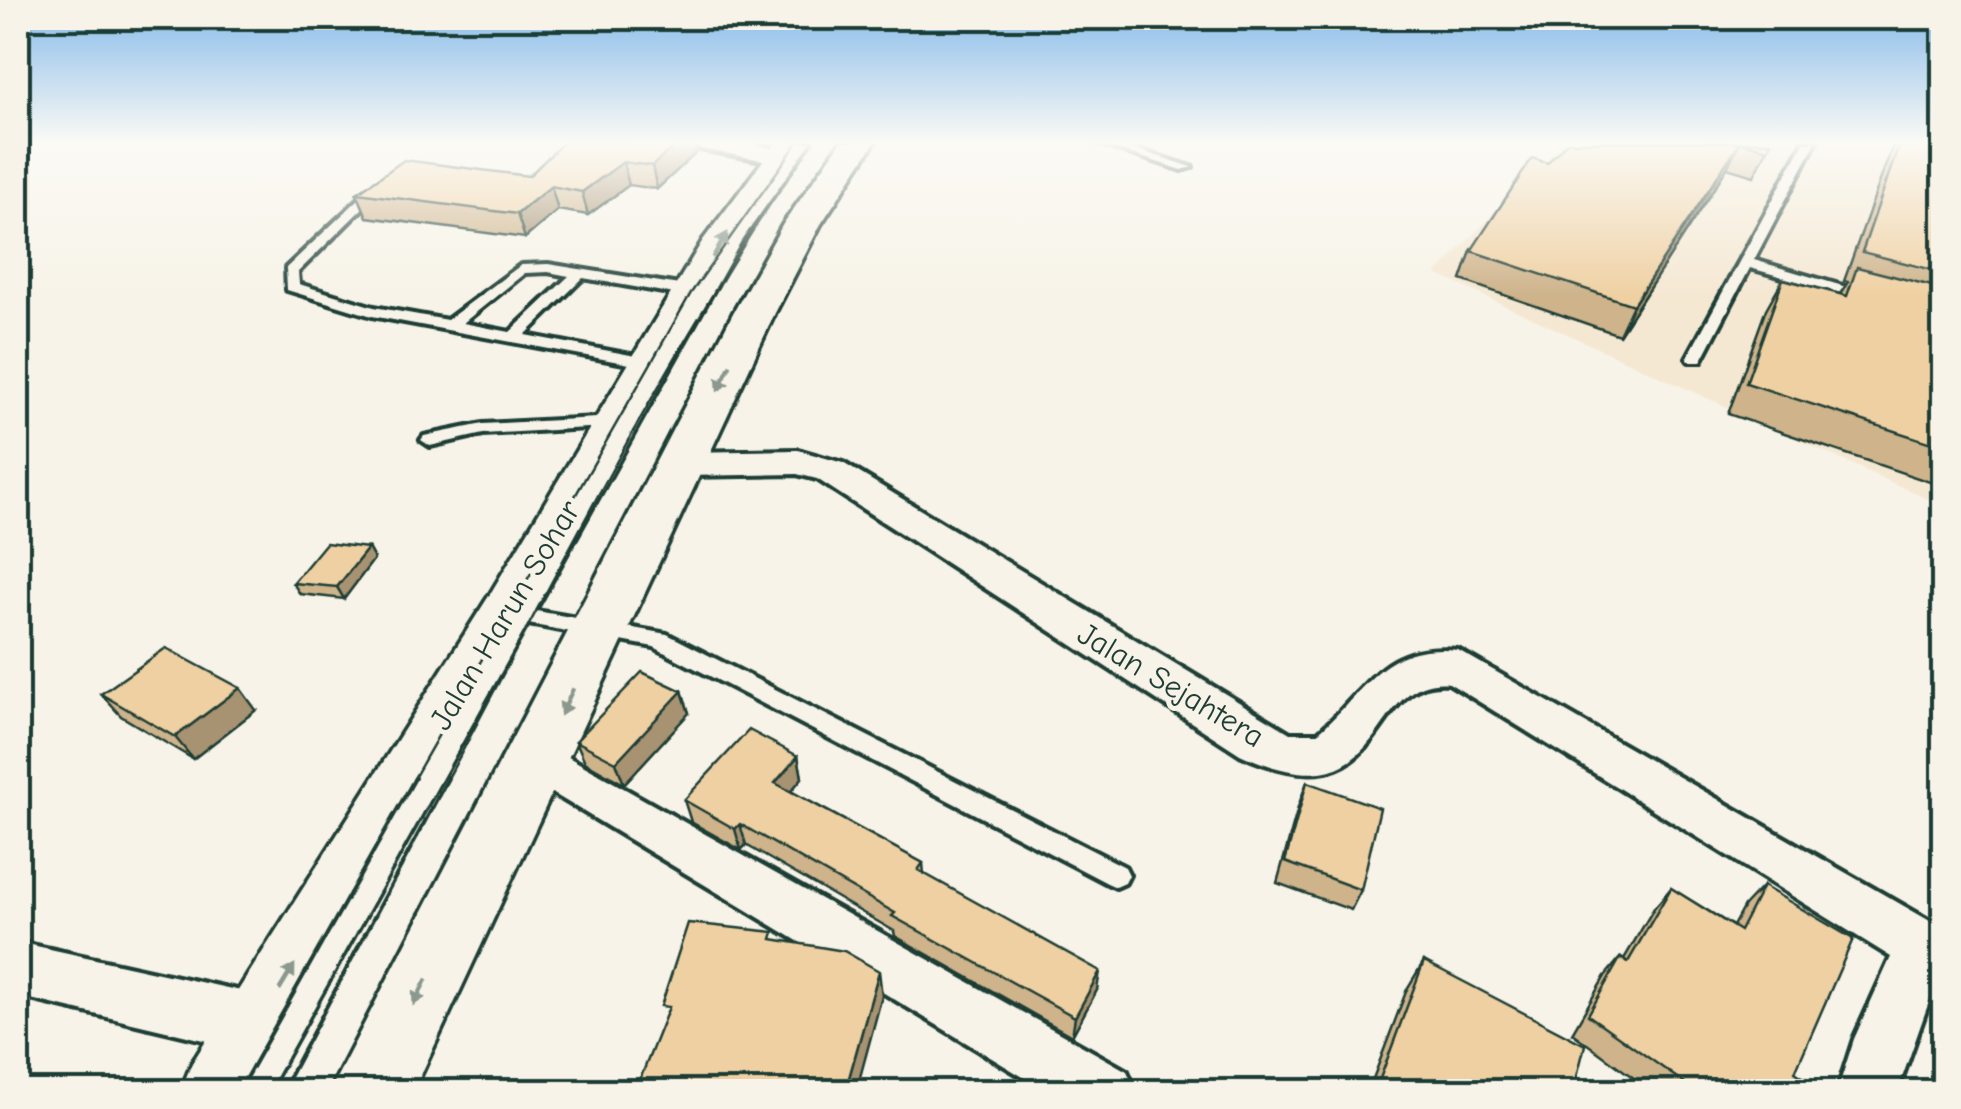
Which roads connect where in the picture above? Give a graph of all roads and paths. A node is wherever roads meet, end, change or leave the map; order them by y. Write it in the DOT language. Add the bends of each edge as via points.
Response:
graph roads {
  1 [pos="369,194"];
  2 [pos="755,194"];
  3 [pos="821,194"];
  4 [pos="1782,194"];
  5 [pos="1746,262"];
  6 [pos="580,273"];
  7 [pos="692,292"];
  8 [pos="1890,302"];
  9 [pos="452,324"];
  10 [pos="514,336"];
  11 [pos="1696,358"];
  12 [pos="652,363"];
  13 [pos="618,422"];
  14 [pos="430,440"];
  15 [pos="683,464"];
  16 [pos="508,614"];
  17 [pos="602,628"];
  18 [pos="538,760"];
  19 [pos="1116,875"];
  20 [pos="1933,953"];
  21 [pos="18,969"];
  22 [pos="259,1024"];
  23 [pos="221,1092"];
  24 [pos="370,1092"];
  25 [pos="1106,1092"];
  26 [pos="1867,1092"];
  1 -- 9 [label="lane" via="291,272 292,286 372,311"];
  7 -- 2 [label="highway, Jalan Harun Sohar, one-way"];
  3 -- 15 [label="highway, one-way"];
  4 -- 5 [label="lane"];
  5 -- 8 [label="lane"];
  5 -- 11 [label="lane"];
  6 -- 7 [label="lane"];
  6 -- 9 [label="lane" via="520,269"];
  6 -- 10 [label="lane"];
  7 -- 12 [label="highway, Jalan Harun Sohar"];
  9 -- 10 [label="lane"];
  10 -- 12 [label="lane"];
  12 -- 13 [label="highway, Jalan Harun Sohar"];
  13 -- 14 [label="lane"];
  13 -- 16 [label="highway, Jalan Harun Sohar"];
  15 -- 17 [label="highway"];
  15 -- 20 [label="street, Jalan Sejahtera" via="798,462 830,471 1286,753 1328,753 1408,668 1432,661 1458,668"];
  16 -- 17 [label="lane"];
  22 -- 16 [label="highway, Jalan Harun Sohar, one-way"];
  17 -- 18 [label="highway, one-way"];
  17 -- 19 [label="lane" via="659,640"];
  18 -- 24 [label="highway, one-way"];
  18 -- 25 [label="street"];
  20 -- 26 [label="street" via="1883,1039"];
  21 -- 22 [label="street"];
  22 -- 23 [label="highway, Jalan Harun Sohar"];
}
